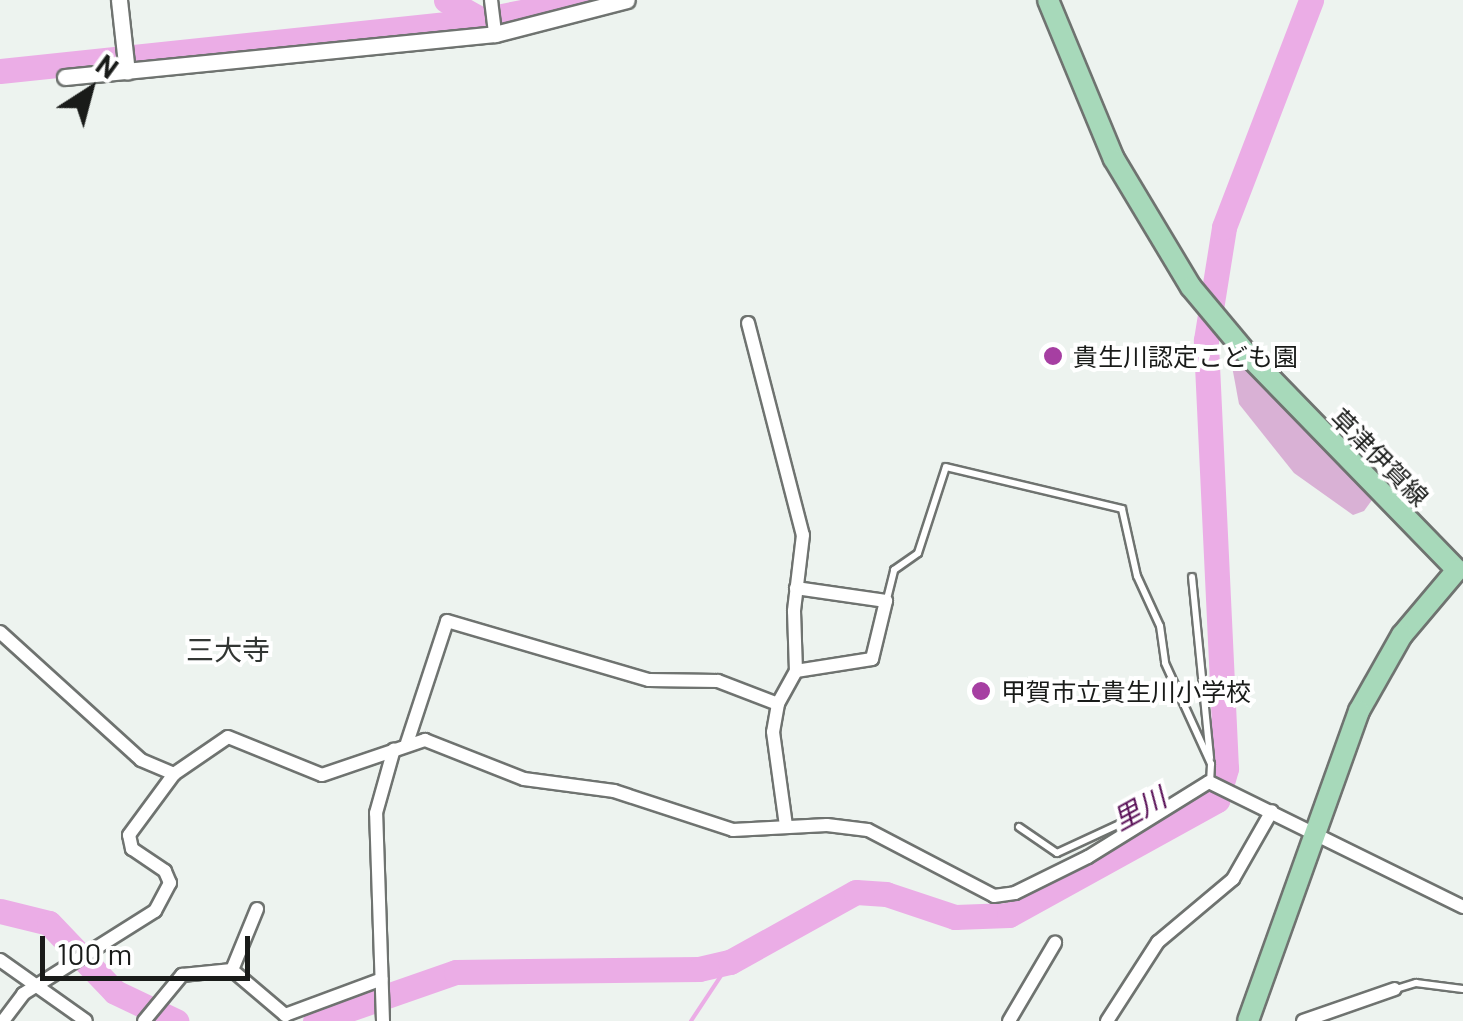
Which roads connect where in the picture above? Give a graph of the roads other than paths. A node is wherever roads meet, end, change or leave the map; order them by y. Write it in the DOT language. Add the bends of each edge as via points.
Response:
graph roads {
  1 [pos="119,0"];
  2 [pos="627,0"];
  3 [pos="1048,0"];
  4 [pos="492,3"];
  5 [pos="494,29"];
  6 [pos="127,72"];
  7 [pos="65,78"];
  8 [pos="748,323"];
  9 [pos="1192,577"];
  10 [pos="796,588"];
  11 [pos="886,601"];
  12 [pos="0,632"];
  13 [pos="6,647"];
  14 [pos="796,672"];
  15 [pos="778,704"];
  16 [pos="401,746"];
  17 [pos="1210,764"];
  18 [pos="174,774"];
  19 [pos="1216,784"];
  20 [pos="1194,794"];
  21 [pos="1272,811"];
  22 [pos="786,826"];
  23 [pos="1019,827"];
  24 [pos="1313,833"];
  25 [pos="257,908"];
  26 [pos="1463,908"];
  27 [pos="1054,943"];
  28 [pos="0,960"];
  29 [pos="232,970"];
  30 [pos="382,981"];
  31 [pos="39,986"];
  32 [pos="1395,989"];
  33 [pos="1463,989"];
  34 [pos="383,1014"];
  35 [pos="3,1021"];
  36 [pos="86,1021"];
  37 [pos="144,1021"];
  38 [pos="1010,1021"];
  39 [pos="1108,1021"];
  40 [pos="1248,1021"];
  41 [pos="1303,1021"];
  1 -- 6 [label="street"];
  2 -- 5 [label="street"];
  3 -- 24 [label="main road, 草津伊賀線" via="1114,160 1192,287 1457,570 1402,635 1359,711"];
  4 -- 5 [label="street"];
  5 -- 6 [label="street"];
  6 -- 7 [label="street"];
  8 -- 10 [label="street" via="802,524"];
  9 -- 17 [label="lane"];
  10 -- 11 [label="street"];
  10 -- 14 [label="street"];
  11 -- 14 [label="street" via="872,659"];
  11 -- 17 [label="lane" via="894,570 918,553 946,468 1122,508 1165,664"];
  12 -- 13 [label="street"];
  13 -- 18 [label="street" via="141,760"];
  14 -- 15 [label="street"];
  15 -- 16 [label="street" via="718,681 649,680 447,621"];
  15 -- 22 [label="street" via="772,732"];
  16 -- 18 [label="street" via="322,775 228,737"];
  16 -- 22 [label="street" via="439,743 524,778 614,790 733,830"];
  16 -- 30 [label="street" via="376,813"];
  17 -- 19 [label="lane"];
  18 -- 31 [label="street" via="129,835 132,850 170,882 137,928"];
  19 -- 20 [label="street"];
  19 -- 21 [label="street"];
  20 -- 22 [label="street" via="1088,857 1004,896 969,887 868,830"];
  20 -- 23 [label="lane" via="1057,853"];
  21 -- 24 [label="street"];
  21 -- 39 [label="street" via="1233,879 1158,942"];
  24 -- 26 [label="street"];
  24 -- 40 [label="main road, 草津伊賀線"];
  25 -- 29 [label="street"];
  27 -- 38 [label="street"];
  28 -- 31 [label="street"];
  29 -- 30 [label="street" via="285,1014"];
  29 -- 37 [label="street" via="182,975"];
  30 -- 34 [label="street"];
  31 -- 35 [label="street" via="22,994"];
  31 -- 36 [label="street"];
  32 -- 33 [label="lane" via="1416,983"];
  32 -- 41 [label="street"];
}
